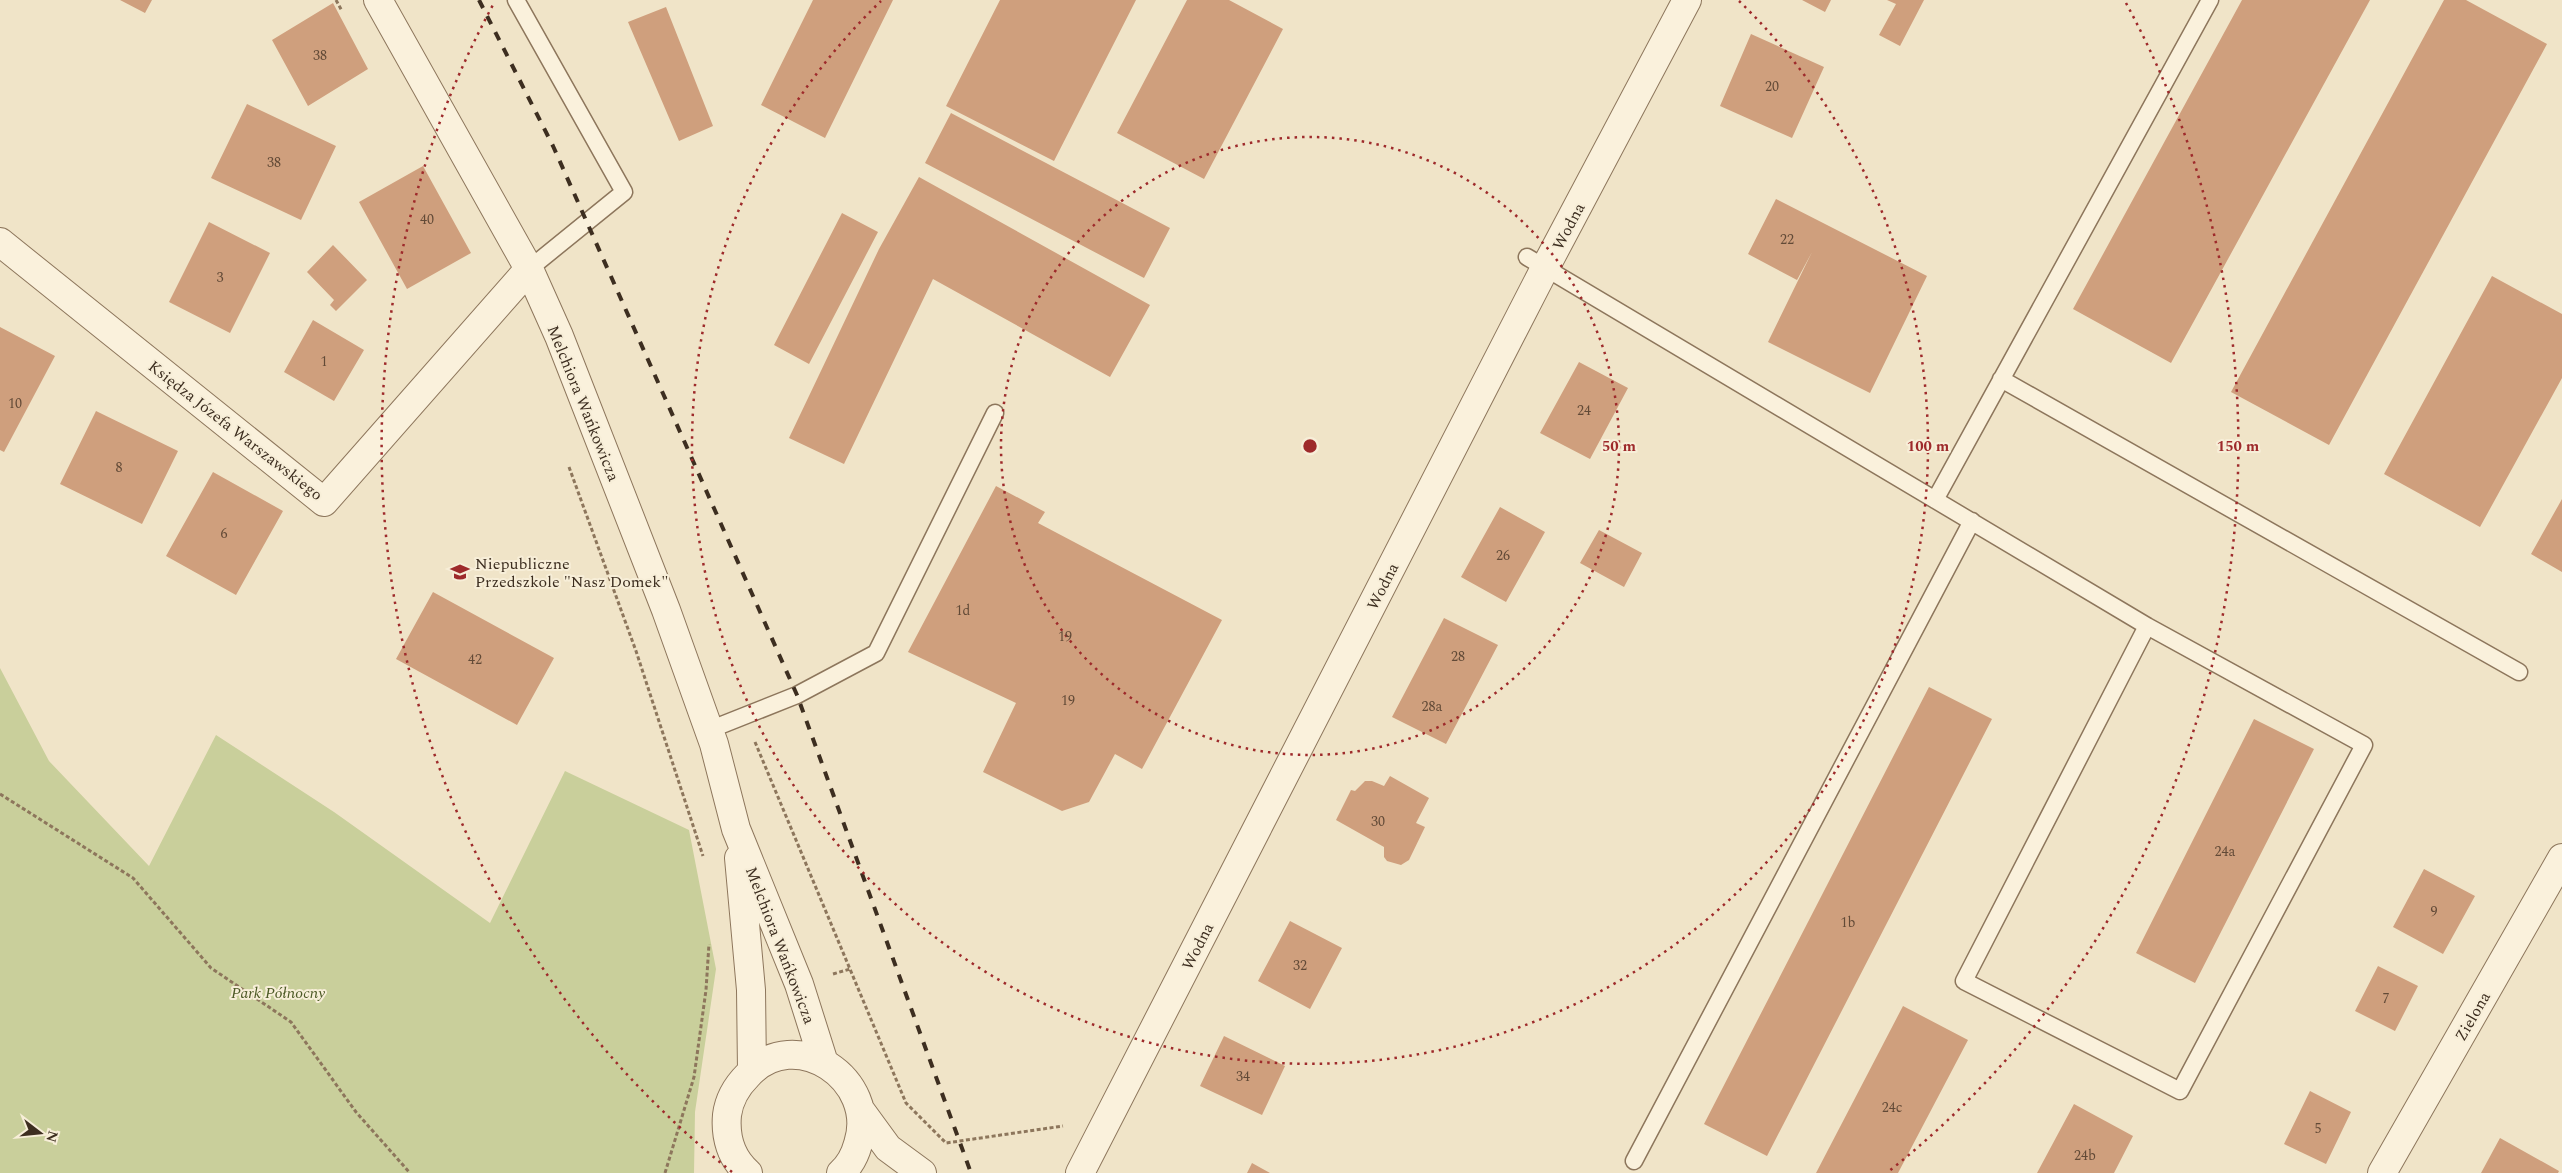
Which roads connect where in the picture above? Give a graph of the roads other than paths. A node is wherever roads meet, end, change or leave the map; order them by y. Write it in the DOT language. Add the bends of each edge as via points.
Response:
graph roads {
  1 [pos="378,0"];
  2 [pos="516,0"];
  3 [pos="1688,0"];
  4 [pos="2210,0"];
  5 [pos="0,242"];
  6 [pos="1536,262"];
  7 [pos="529,269"];
  8 [pos="2001,379"];
  9 [pos="995,413"];
  10 [pos="1935,500"];
  11 [pos="1972,521"];
  12 [pos="2146,626"];
  13 [pos="2519,672"];
  14 [pos="709,730"];
  15 [pos="736,829"];
  16 [pos="2558,874"];
  17 [pos="824,1063"];
  18 [pos="752,1070"];
  19 [pos="861,1111"];
  20 [pos="729,1161"];
  21 [pos="1634,1161"];
  22 [pos="748,1173"];
  23 [pos="841,1173"];
  24 [pos="922,1173"];
  25 [pos="1080,1173"];
  26 [pos="2382,1173"];
  1 -- 7 [label="street, Melchiora Wańkowicza"];
  2 -- 7 [label="lane" via="624,192"];
  3 -- 6 [label="street, Wodna"];
  4 -- 8 [label="lane"];
  5 -- 7 [label="street, Księdza Józefa Warszawskiego" via="324,502"];
  6 -- 10 [label="lane"];
  6 -- 25 [label="street, Wodna"];
  7 -- 14 [label="street, Melchiora Wańkowicza" via="582,392"];
  8 -- 10 [label="lane"];
  8 -- 13 [label="lane"];
  9 -- 14 [label="lane" via="876,653 797,696"];
  10 -- 11 [label="lane"];
  11 -- 12 [label="lane"];
  11 -- 21 [label="lane"];
  12 -- 12 [label="lane" via="1964,981 2180,1091 2364,745"];
  14 -- 15 [label="street, Melchiora Wańkowicza"];
  15 -- 17 [label="street, Melchiora Wańkowicza" via="799,984"];
  15 -- 18 [label="street, Melchiora Wańkowicza" via="752,990"];
  16 -- 26 [label="street, Zielona"];
  17 -- 18 [label="street" via="810,1057 779,1057"];
  17 -- 19 [label="street" via="842,1075 854,1091"];
  18 -- 20 [label="street" via="737,1086 728,1106"];
  19 -- 23 [label="street" via="862,1133 856,1153"];
  19 -- 24 [label="street" via="888,1148"];
  20 -- 22 [label="street"];
}
